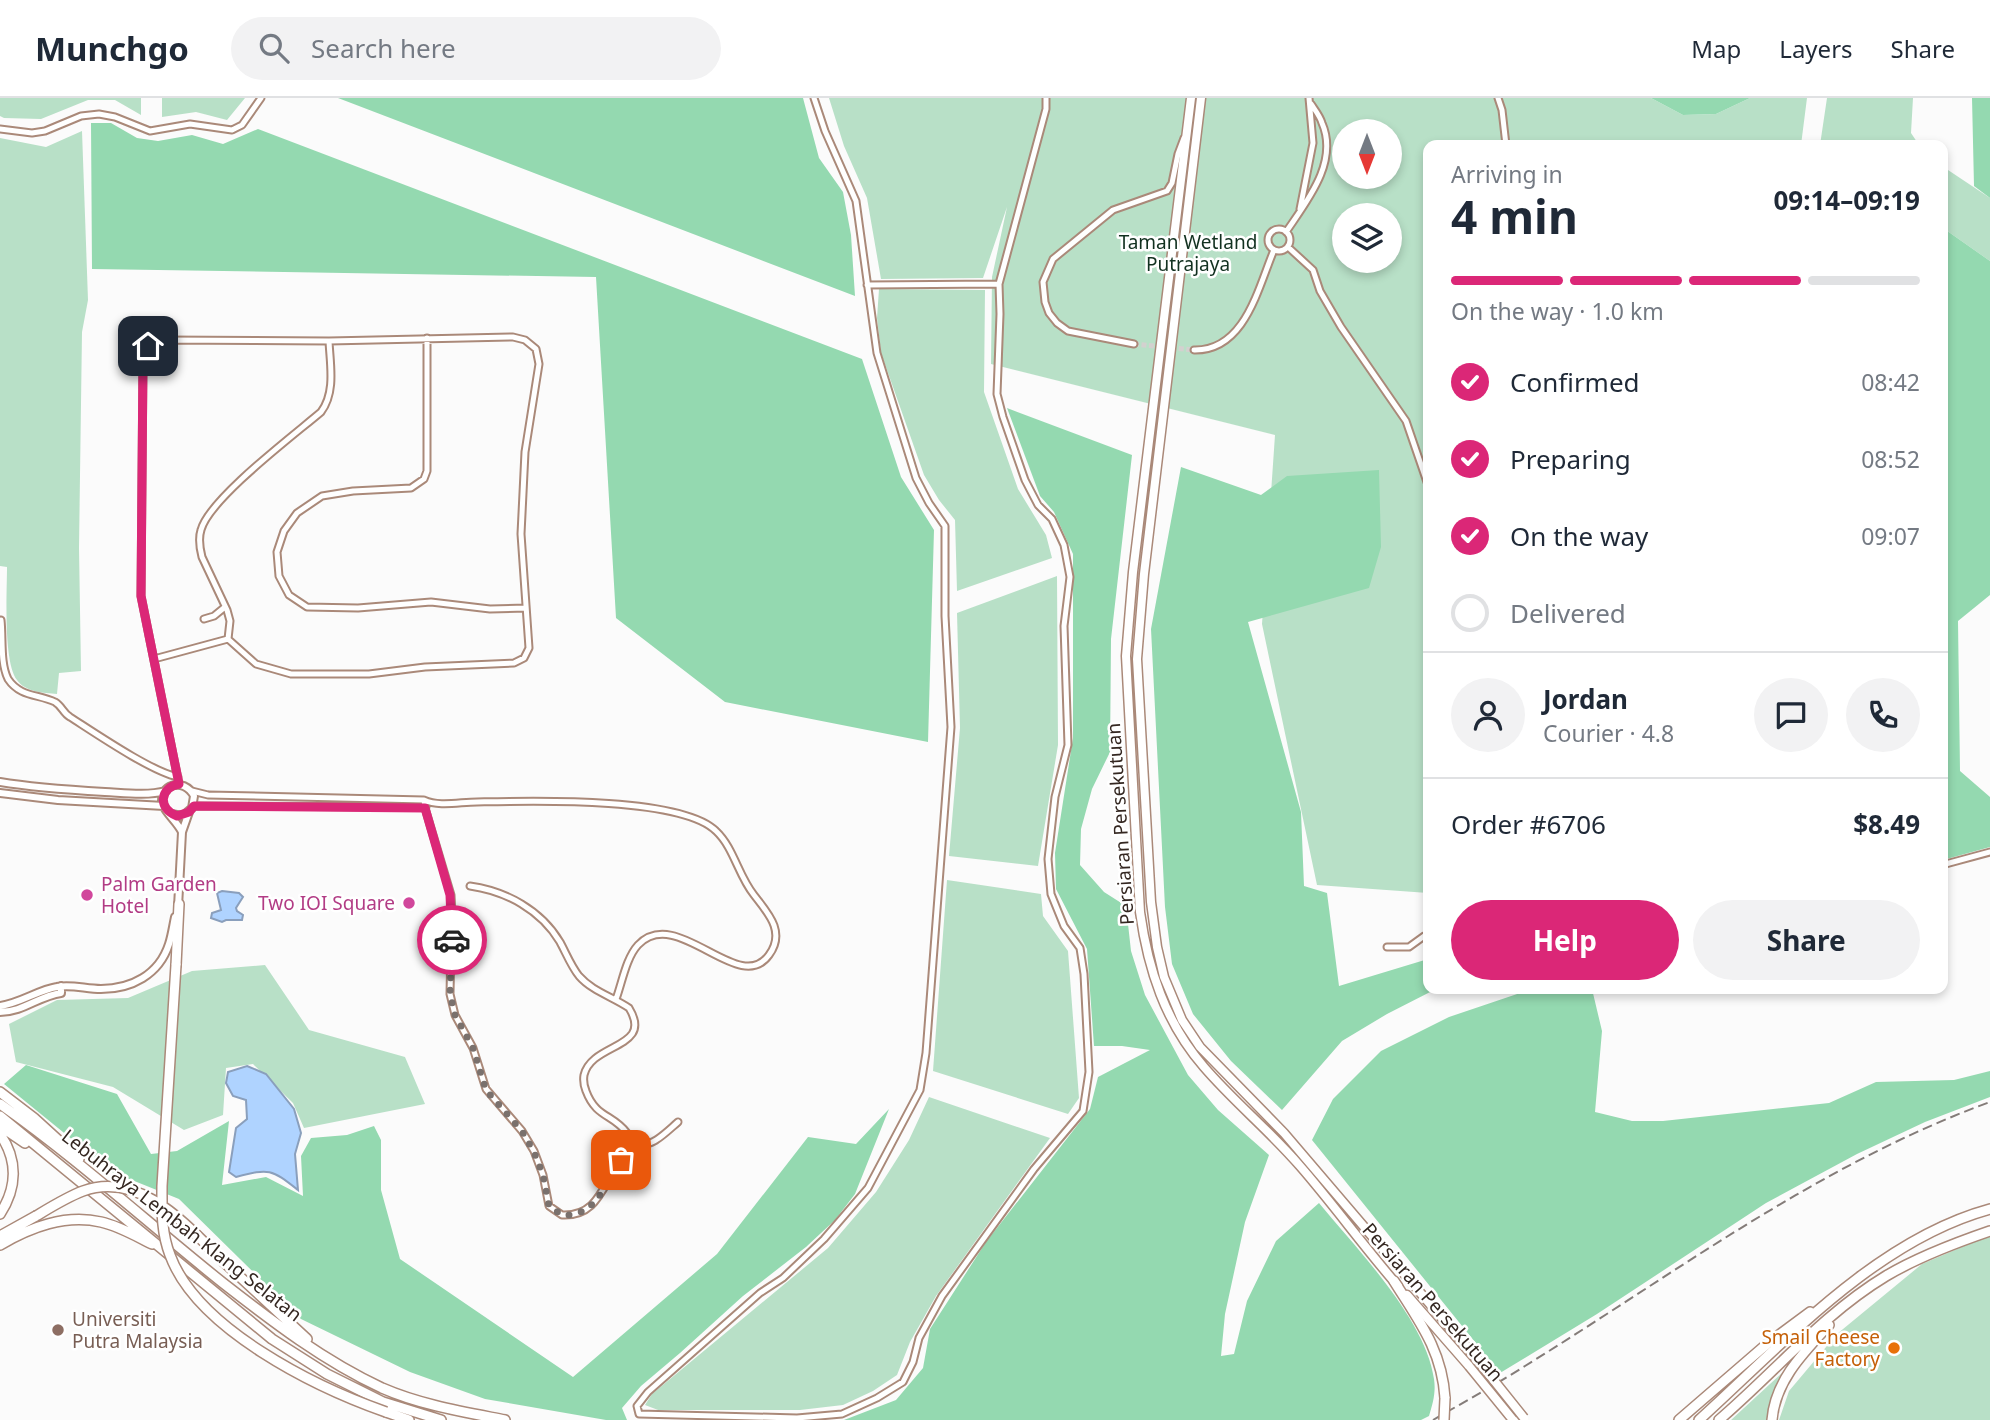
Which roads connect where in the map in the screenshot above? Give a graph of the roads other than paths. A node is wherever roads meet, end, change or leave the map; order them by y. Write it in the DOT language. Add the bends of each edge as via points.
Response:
graph roads {
  1 [pos="261,98"];
  2 [pos="814,98"];
  3 [pos="1046,98"];
  4 [pos="1191,98"];
  5 [pos="1201,98"];
  6 [pos="1498,98"];
  7 [pos="1310,101"];
  8 [pos="0,129"];
  9 [pos="1187,132"];
  10 [pos="1505,140"];
  11 [pos="1298,215"];
  12 [pos="1286,232"];
  13 [pos="1288,247"];
  14 [pos="1273,250"];
  15 [pos="999,284"];
  16 [pos="867,285"];
  17 [pos="427,338"];
  18 [pos="329,341"];
  19 [pos="1134,344"];
  20 [pos="1194,350"];
  21 [pos="1423,470"];
  22 [pos="225,607"];
  23 [pos="526,608"];
  24 [pos="204,619"];
  25 [pos="1,620"];
  26 [pos="228,639"];
  27 [pos="154,659"];
  28 [pos="179,781"];
  29 [pos="0,782"];
  30 [pos="166,791"];
  31 [pos="192,791"];
  32 [pos="0,793"];
  33 [pos="424,800"];
  34 [pos="432,804"];
  35 [pos="164,806"];
  36 [pos="194,806"];
  37 [pos="425,808"];
  38 [pos="189,812"];
  39 [pos="171,814"];
  40 [pos="182,832"];
  41 [pos="1990,852"];
  42 [pos="1948,862"];
  43 [pos="470,886"];
  44 [pos="179,904"];
  45 [pos="1423,937"];
  46 [pos="1387,947"];
  47 [pos="61,989"];
  48 [pos="616,999"];
  49 [pos="0,1006"];
  50 [pos="0,1012"];
  51 [pos="0,1092"];
  52 [pos="1,1109"];
  53 [pos="678,1122"];
  54 [pos="0,1126"];
  55 [pos="0,1134"];
  56 [pos="633,1149"];
  57 [pos="42,1152"];
  58 [pos="1305,1164"];
  59 [pos="91,1174"];
  60 [pos="1990,1209"];
  61 [pos="0,1214"];
  62 [pos="1990,1231"];
  63 [pos="0,1236"];
  64 [pos="0,1245"];
  65 [pos="163,1249"];
  66 [pos="1394,1281"];
  67 [pos="1831,1300"];
  68 [pos="1849,1303"];
  69 [pos="326,1357"];
  70 [pos="1526,1419"];
  71 [pos="409,1420"];
  72 [pos="441,1420"];
  73 [pos="505,1420"];
  74 [pos="1444,1420"];
  75 [pos="1513,1420"];
  76 [pos="1679,1420"];
  77 [pos="1699,1420"];
  78 [pos="1720,1420"];
  79 [pos="1772,1420"];
  1 -- 8 [label="street" via="242,125 232,130 190,124 150,131 99,114 32,133"];
  2 -- 16 [label="street" via="856,201"];
  3 -- 15 [label="street"];
  4 -- 9 [label="main road, Persiaran Persekutuan"];
  5 -- 58 [label="main road, Persiaran Persekutuan" via="1137,659 1151,902 1164,977 1182,1020"];
  6 -- 10 [label="street"];
  7 -- 11 [label="street" via="1313,143"];
  7 -- 11 [label="street" via="1327,139 1326,155 1322,174"];
  9 -- 19 [label="street" via="1167,191 1118,206 1053,259 1045,275 1043,293 1057,323 1068,331"];
  9 -- 58 [label="main road, Persiaran Persekutuan" via="1126,656 1140,912 1158,992 1175,1026 1204,1068"];
  11 -- 12 [label="street"];
  12 -- 13 [label="street"];
  12 -- 14 [label="street" via="1277,230 1269,236"];
  13 -- 14 [label="street"];
  13 -- 21 [label="street" via="1313,270 1341,327 1406,421"];
  14 -- 20 [label="street" via="1238,330 1213,348"];
  15 -- 16 [label="street"];
  15 -- 16 [label="street" via="997,394 1025,480 1064,545 1070,577 1064,626 1069,745 1055,797 1048,859 1051,894 1064,926 1080,948 1084,974 1089,1072 1083,1111 1027,1178 942,1296 919,1338 903,1382 842,1414 797,1418 639,1414 637,1406 648,1392 824,1239 868,1188 920,1090 950,727 945,526 912,466 877,353"];
  17 -- 18 [label="street"];
  17 -- 23 [label="street" via="513,337 536,349 539,364 525,452 521,534"];
  17 -- 23 [label="street" via="424,479 411,488 353,491 308,503 284,531 277,552 279,576 289,595 307,607 430,602"];
  18 -- 22 [label="street" via="330,394 321,412 237,483 201,529 202,557"];
  18 -- 27 [label="street" via="161,340 148,346 141,596"];
  22 -- 24 [label="street"];
  22 -- 26 [label="street" via="230,621"];
  23 -- 26 [label="street" via="529,648 524,658 514,663 369,674 291,674 256,664"];
  25 -- 28 [label="street" via="6,676 15,688 62,706 65,714"];
  26 -- 27 [label="street"];
  27 -- 28 [label="street"];
  28 -- 30 [label="street"];
  28 -- 31 [label="street"];
  29 -- 30 [label="street" via="116,793"];
  30 -- 35 [label="street"];
  31 -- 33 [label="street"];
  31 -- 36 [label="street"];
  32 -- 35 [label="street"];
  33 -- 34 [label="street"];
  33 -- 37 [label="street"];
  34 -- 37 [label="street"];
  34 -- 48 [label="street" via="612,803 689,816 716,830 748,888 773,919 776,940 769,956 755,965 740,966 685,938 658,936 636,947"];
  35 -- 39 [label="street"];
  36 -- 37 [label="street"];
  36 -- 38 [label="street"];
  37 -- 56 [label="street" via="450,895 450,994 455,1015 473,1048 486,1090 534,1152 549,1206 572,1216 589,1207"];
  38 -- 39 [label="street"];
  38 -- 40 [label="street"];
  39 -- 40 [label="street"];
  40 -- 44 [label="street"];
  41 -- 42 [label="street"];
  43 -- 48 [label="street" via="501,893 539,916 577,974"];
  44 -- 47 [label="street" via="169,945 147,976 114,988"];
  44 -- 71 [label="highway, bridge" via="162,1185 162,1219 170,1255 193,1296 230,1330 326,1389"];
  45 -- 46 [label="street" via="1409,947"];
  47 -- 49 [label="street"];
  47 -- 50 [label="street" via="20,1010"];
  48 -- 56 [label="street" via="633,1015 632,1034 594,1058 585,1072 584,1085 594,1108 626,1132"];
  51 -- 59 [label="highway" via="72,1152"];
  52 -- 57 [label="highway, Lebuhraya Lembah Klang Selatan"];
  52 -- 59 [label="highway, Lebuhraya Lembah Klang Selatan"];
  53 -- 56 [label="street" via="655,1141"];
  54 -- 57 [label="highway"];
  55 -- 61 [label="highway" via="14,1167 13,1189"];
  57 -- 65 [label="highway, Lebuhraya Lembah Klang Selatan"];
  58 -- 66 [label="main road, Persiaran Persekutuan"];
  58 -- 70 [label="main road, Persiaran Persekutuan, bridge"];
  59 -- 69 [label="highway, Lebuhraya Lembah Klang Selatan" via="274,1323"];
  60 -- 67 [label="highway" via="1957,1219 1900,1249"];
  62 -- 68 [label="highway" via="1956,1242 1887,1276"];
  63 -- 69 [label="highway, bridge" via="84,1191 125,1189 144,1196 169,1210"];
  64 -- 65 [label="highway" via="51,1222 76,1220 118,1227"];
  65 -- 72 [label="highway, Lebuhraya Lembah Klang Selatan" via="272,1339 327,1374 383,1402"];
  66 -- 74 [label="highway, bridge" via="1433,1345 1444,1377"];
  66 -- 75 [label="main road, Persiaran Persekutuan, bridge"];
  67 -- 76 [label="highway" via="1767,1344"];
  67 -- 77 [label="highway"];
  68 -- 78 [label="highway"];
  68 -- 79 [label="highway" via="1784,1380"];
  69 -- 73 [label="highway, Lebuhraya Lembah Klang Selatan" via="410,1398"];
}
